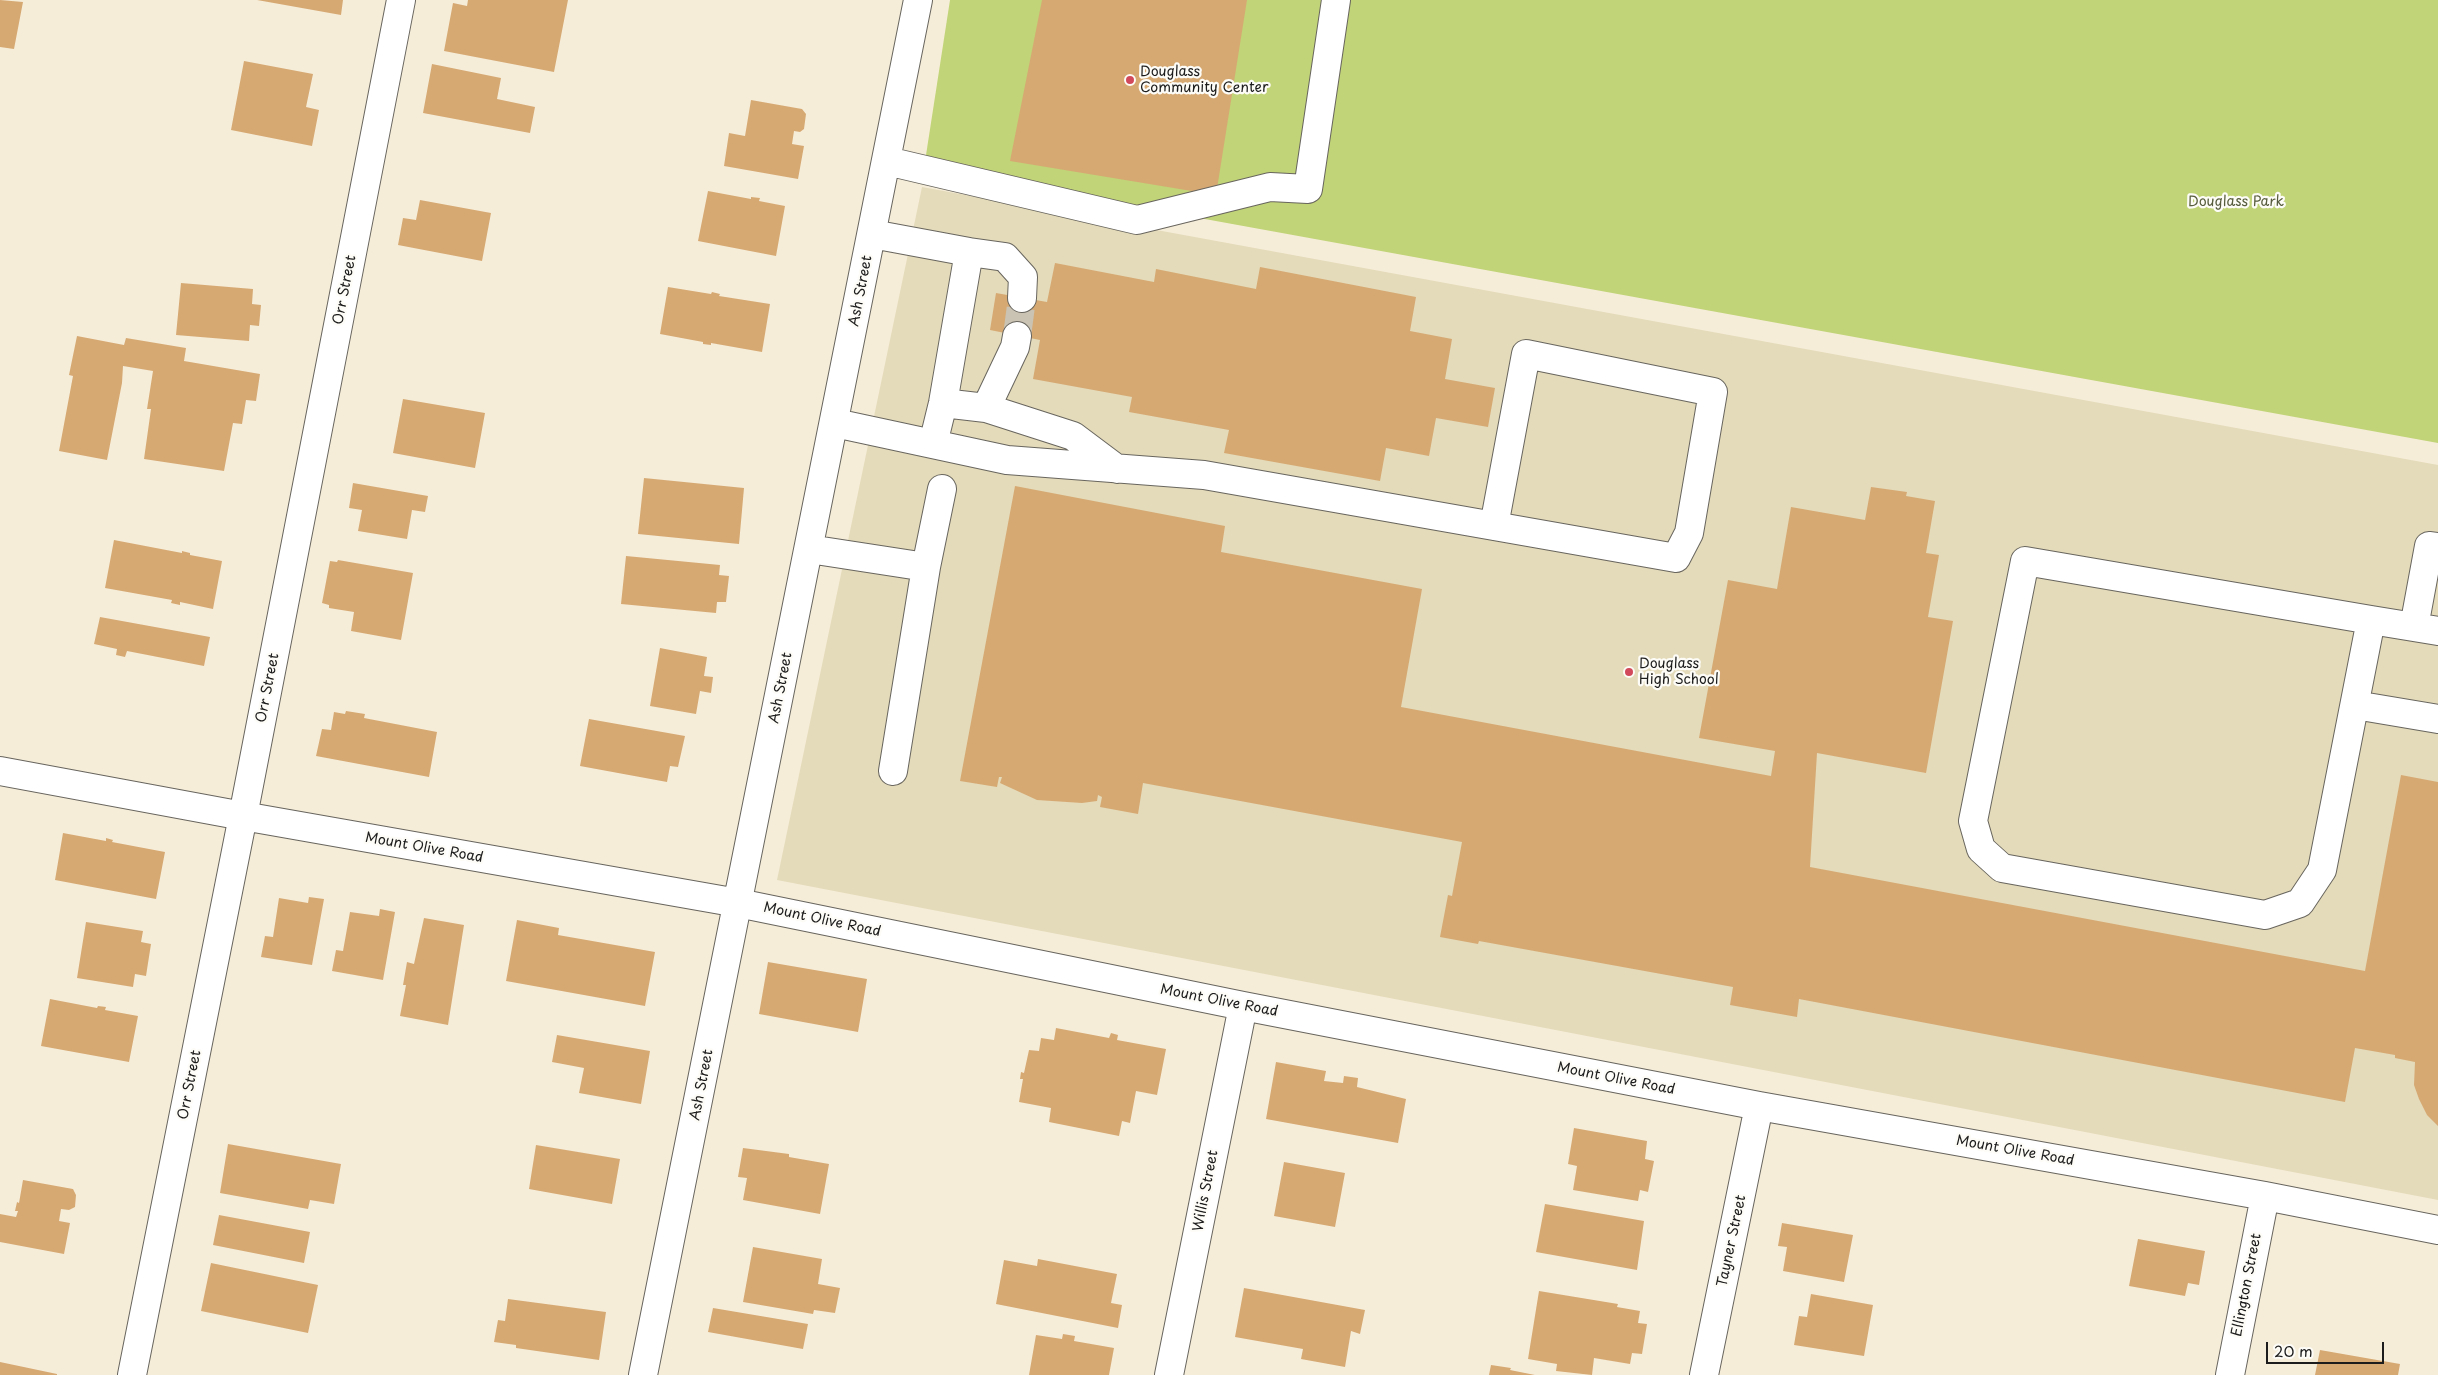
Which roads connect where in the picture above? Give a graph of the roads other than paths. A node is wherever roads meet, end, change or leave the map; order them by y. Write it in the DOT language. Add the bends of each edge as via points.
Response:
graph roads {
  1 [pos="400,0"];
  2 [pos="918,0"];
  3 [pos="1336,0"];
  4 [pos="887,161"];
  5 [pos="872,234"];
  6 [pos="969,252"];
  7 [pos="1022,298"];
  8 [pos="1018,336"];
  9 [pos="943,403"];
  10 [pos="986,408"];
  11 [pos="835,423"];
  12 [pos="933,444"];
  13 [pos="1117,469"];
  14 [pos="942,489"];
  15 [pos="1494,526"];
  16 [pos="2438,547"];
  17 [pos="809,549"];
  18 [pos="926,567"];
  19 [pos="2371,620"];
  20 [pos="2426,629"];
  21 [pos="2355,704"];
  22 [pos="2438,719"];
  23 [pos="0,771"];
  24 [pos="893,771"];
  25 [pos="243,816"];
  26 [pos="738,903"];
  27 [pos="1244,1006"];
  28 [pos="1759,1106"];
  29 [pos="2265,1196"];
  30 [pos="2438,1230"];
  31 [pos="132,1375"];
  32 [pos="643,1375"];
  33 [pos="1170,1375"];
  34 [pos="1704,1375"];
  35 [pos="2230,1375"];
  1 -- 25 [label="street, Orr Street"];
  2 -- 4 [label="street, Ash Street"];
  3 -- 4 [label="street" via="1308,189 1270,186 1137,220"];
  4 -- 5 [label="street, Ash Street"];
  5 -- 6 [label="street"];
  5 -- 11 [label="street, Ash Street"];
  6 -- 7 [label="street" via="1005,257 1023,278"];
  6 -- 9 [label="street"];
  8 -- 10 [label="street"];
  9 -- 10 [label="street"];
  9 -- 12 [label="street"];
  10 -- 13 [label="street" via="1074,436"];
  11 -- 12 [label="street"];
  11 -- 17 [label="street, Ash Street"];
  12 -- 13 [label="street" via="1006,460"];
  13 -- 15 [label="street" via="1204,475"];
  14 -- 18 [label="street"];
  15 -- 15 [label="street" via="1676,558 1689,534 1713,392 1526,354"];
  16 -- 20 [label="street" via="2429,546"];
  17 -- 18 [label="street"];
  17 -- 26 [label="street, Ash Street"];
  18 -- 24 [label="street"];
  19 -- 20 [label="street"];
  19 -- 21 [label="street"];
  19 -- 21 [label="street" via="2024,561 1973,820 1981,849 2002,868 2265,915 2300,903 2322,870"];
  21 -- 22 [label="street"];
  23 -- 25 [label="street, Mount Olive Road"];
  25 -- 26 [label="street, Mount Olive Road"];
  25 -- 31 [label="street, Orr Street"];
  26 -- 27 [label="street, Mount Olive Road"];
  26 -- 32 [label="street, Ash Street"];
  27 -- 28 [label="street, Mount Olive Road"];
  27 -- 33 [label="street, Willis Street"];
  28 -- 29 [label="street, Mount Olive Road"];
  28 -- 34 [label="street, Tayner Street"];
  29 -- 30 [label="street, Mount Olive Road"];
  29 -- 35 [label="street, Ellington Street"];
}
